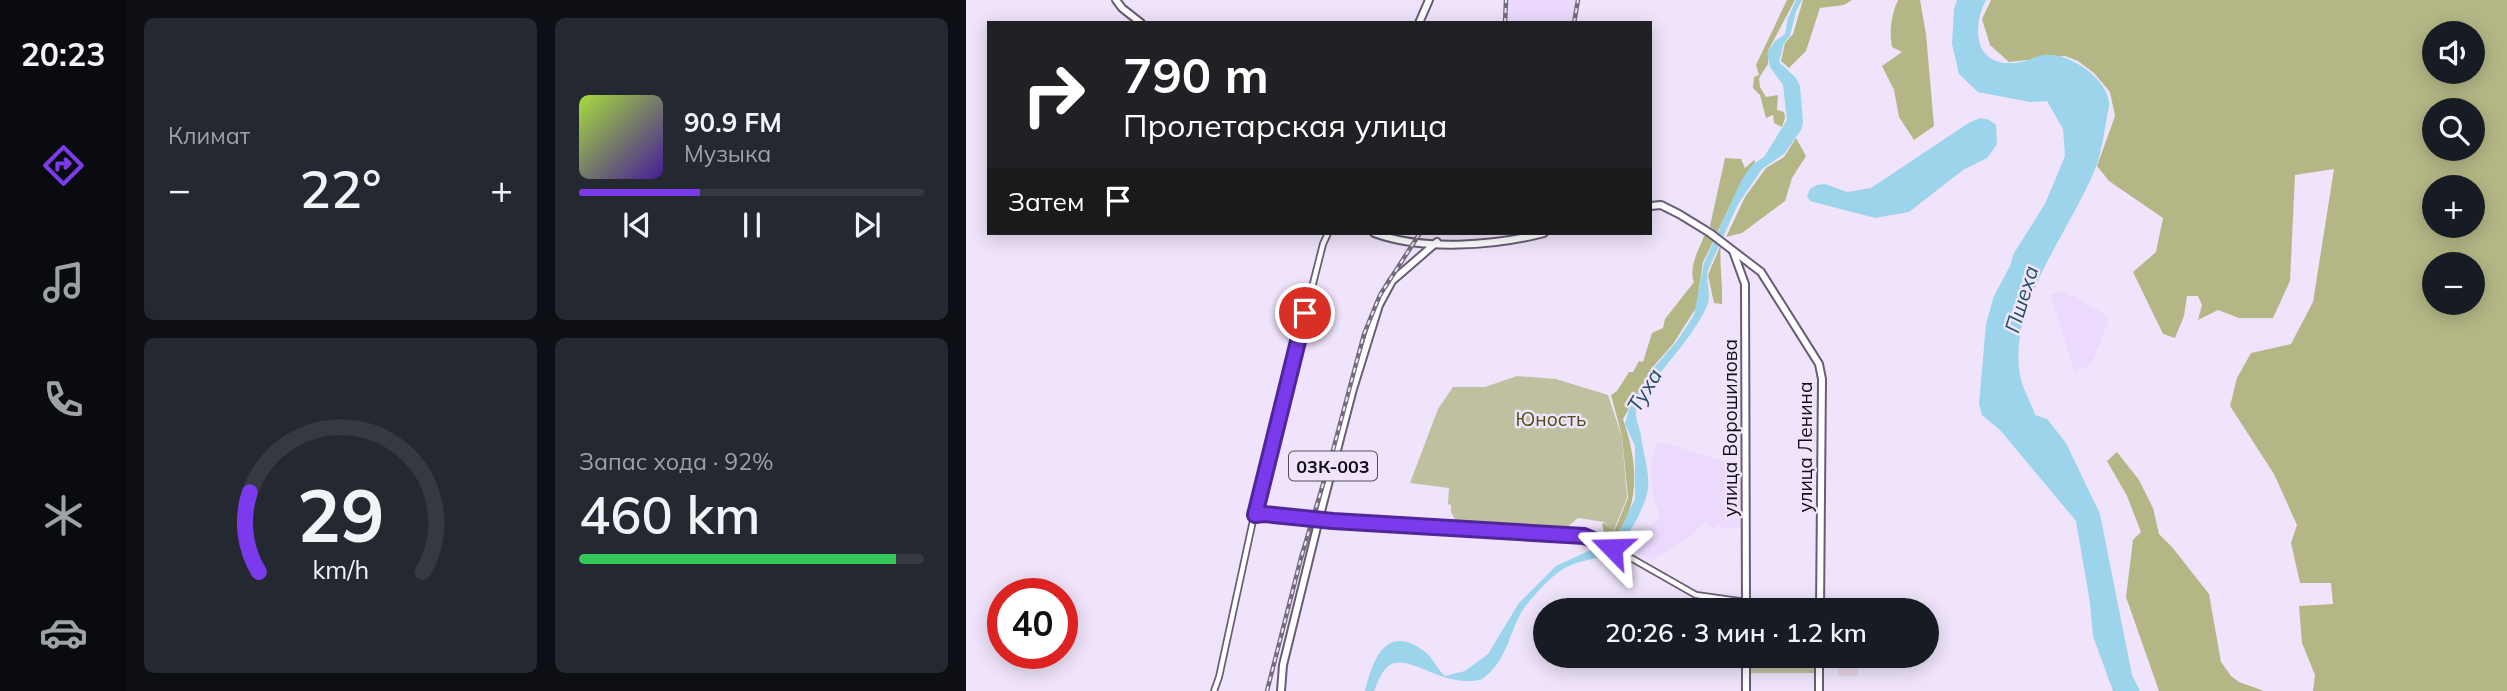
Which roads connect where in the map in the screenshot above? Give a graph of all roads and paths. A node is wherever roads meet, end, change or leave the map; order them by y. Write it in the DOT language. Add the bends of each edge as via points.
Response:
graph roads {
  1 [pos="1116,0"];
  2 [pos="1429,0"];
  3 [pos="1139,21"];
  4 [pos="1420,21"];
  5 [pos="1652,206"];
  6 [pos="1329,235"];
  7 [pos="1382,235"];
  8 [pos="1387,235"];
  9 [pos="1535,235"];
  10 [pos="1397,239"];
  11 [pos="1417,242"];
  12 [pos="1437,242"];
  13 [pos="1732,249"];
  14 [pos="1418,257"];
  15 [pos="1752,264"];
  16 [pos="1741,270"];
  17 [pos="1255,515"];
  18 [pos="1320,519"];
  19 [pos="1713,598"];
  20 [pos="1746,598"];
  21 [pos="1820,598"];
  22 [pos="1746,668"];
  23 [pos="1819,668"];
  24 [pos="1214,691"];
  25 [pos="1280,691"];
  26 [pos="1746,691"];
  27 [pos="1819,691"];
  1 -- 3 [label="main road"];
  2 -- 4 [label="main road"];
  5 -- 13 [label="main road, улица Ленина" via="1670,209"];
  6 -- 17 [label="street"];
  7 -- 10 [label="main road"];
  8 -- 10 [label="main road"];
  9 -- 12 [label="main road" via="1476,245"];
  10 -- 11 [label="main road"];
  11 -- 12 [label="main road"];
  11 -- 14 [label="main road" via="1422,246"];
  12 -- 14 [label="main road"];
  13 -- 15 [label="main road, улица Ленина"];
  13 -- 16 [label="main road, улица Ворошилова"];
  14 -- 18 [label="main road, 03К-003" via="1392,281 1378,305"];
  15 -- 16 [label="main road"];
  15 -- 21 [label="main road, улица Ленина" via="1769,280 1821,372"];
  16 -- 20 [label="main road, улица Ворошилова" via="1746,317"];
  17 -- 18 [label="street"];
  17 -- 24 [label="street"];
  18 -- 19 [label="street" via="1584,536 1696,596"];
  18 -- 25 [label="main road, 03К-003"];
  22 -- 26 [label="main road"];
  23 -- 27 [label="main road"];
}
